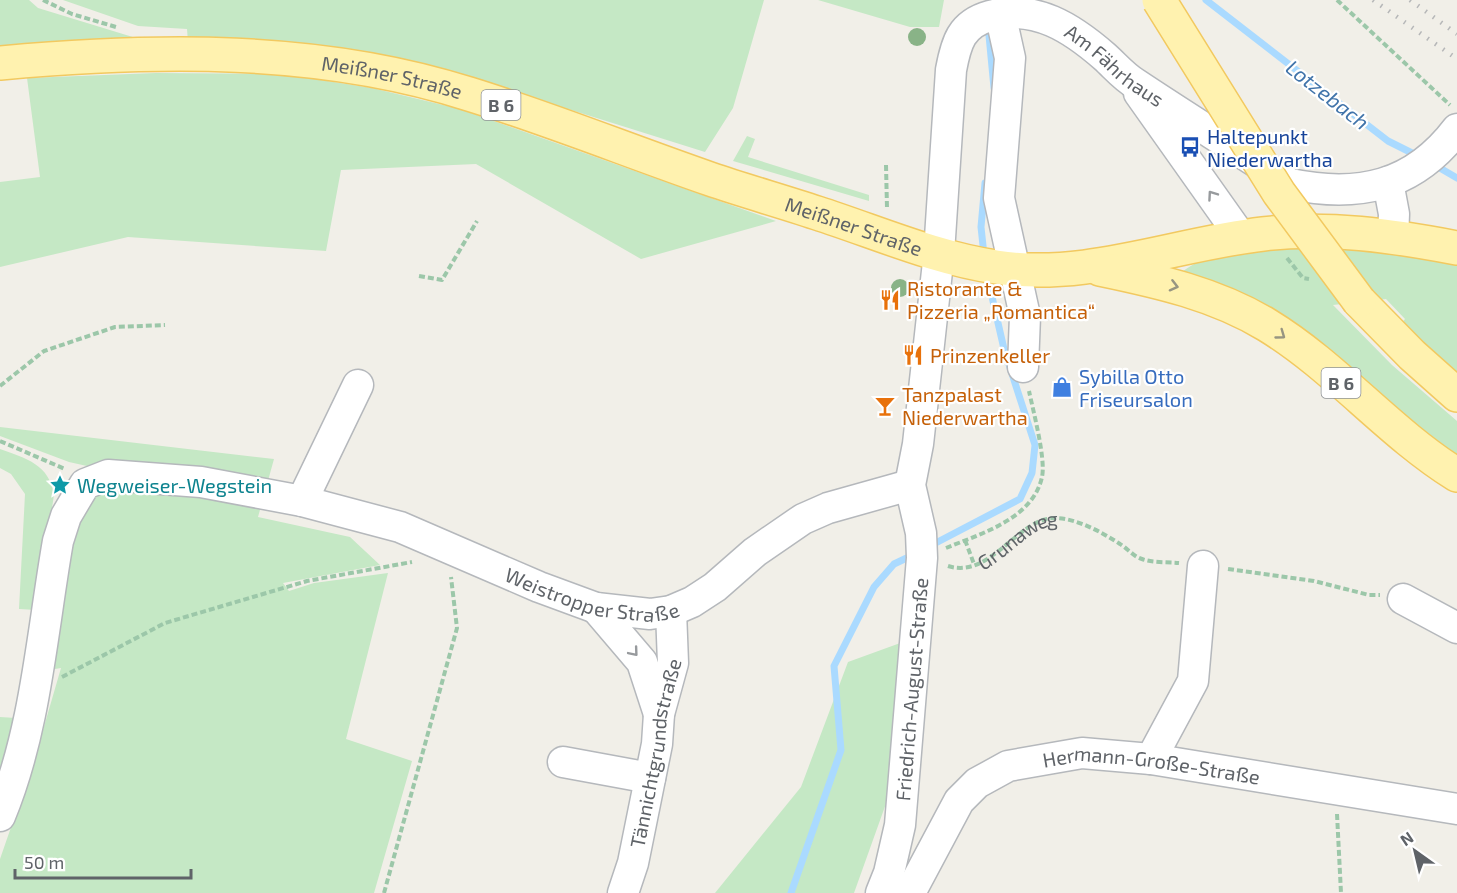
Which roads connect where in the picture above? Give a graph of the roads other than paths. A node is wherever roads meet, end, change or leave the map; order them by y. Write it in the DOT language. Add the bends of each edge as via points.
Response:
graph roads {
  1 [pos="1159,0"];
  2 [pos="989,16"];
  3 [pos="0,63"];
  4 [pos="1132,82"];
  5 [pos="1452,136"];
  6 [pos="1399,177"];
  7 [pos="1241,237"];
  8 [pos="1393,238"];
  9 [pos="1457,249"];
  10 [pos="939,253"];
  11 [pos="995,267"];
  12 [pos="1092,267"];
  13 [pos="1023,367"];
  14 [pos="358,385"];
  15 [pos="1457,395"];
  16 [pos="1457,475"];
  17 [pos="910,485"];
  18 [pos="302,501"];
  19 [pos="1203,566"];
  20 [pos="1403,599"];
  21 [pos="596,608"];
  22 [pos="671,611"];
  23 [pos="1457,628"];
  24 [pos="659,714"];
  25 [pos="1151,759"];
  26 [pos="563,762"];
  27 [pos="650,778"];
  28 [pos="1457,808"];
  29 [pos="0,816"];
  30 [pos="623,893"];
  31 [pos="882,893"];
  32 [pos="910,893"];
  1 -- 15 [label="main road, bridge" via="1279,193 1359,301"];
  2 -- 4 [label="street, Am Fährhaus" via="1034,13 1064,26"];
  2 -- 10 [label="street" via="962,30 955,47"];
  2 -- 11 [label="street" via="1010,58"];
  3 -- 10 [label="main road, Meißner Straße / B 6" via="118,57 287,57 378,70 466,93"];
  4 -- 6 [label="street, Am Fährhaus" via="1290,184 1349,191"];
  7 -- 4 [label="street, one-way"];
  5 -- 6 [label="street, Am Fährhaus"];
  6 -- 8 [label="street"];
  7 -- 8 [label="main road, B 6" via="1312,232"];
  7 -- 12 [label="main road, B 6"];
  8 -- 9 [label="main road, B 6"];
  10 -- 11 [label="main road, B 6"];
  10 -- 17 [label="street"];
  11 -- 12 [label="main road, B 6"];
  11 -- 13 [label="street" via="1025,316"];
  12 -- 16 [label="main road, B 6, one-way" via="1187,289 1230,305 1269,326 1408,441"];
  14 -- 18 [label="street"];
  17 -- 22 [label="street, Weistropper Straße" via="803,519 755,552 715,587"];
  17 -- 31 [label="street, Friedrich-August-Straße" via="921,546 900,825"];
  18 -- 21 [label="street, Weistropper Straße" via="400,527"];
  18 -- 29 [label="street, Weistropper Straße" via="201,482 123,474 108,474 85,484 66,516 58,540 20,758"];
  19 -- 25 [label="street" via="1193,681"];
  20 -- 23 [label="street"];
  21 -- 22 [label="street, Weistropper Straße" via="650,614"];
  21 -- 24 [label="street, one-way" via="642,662"];
  22 -- 24 [label="street, Tännichtgrundstraße" via="674,663"];
  24 -- 27 [label="street, Tännichtgrundstraße"];
  25 -- 28 [label="street, Hermann-Große-Straße"];
  25 -- 32 [label="street, Hermann-Große-Straße" via="1082,753 1008,766 977,783 959,801"];
  26 -- 27 [label="street"];
  27 -- 30 [label="street, Tännichtgrundstraße"];
}
